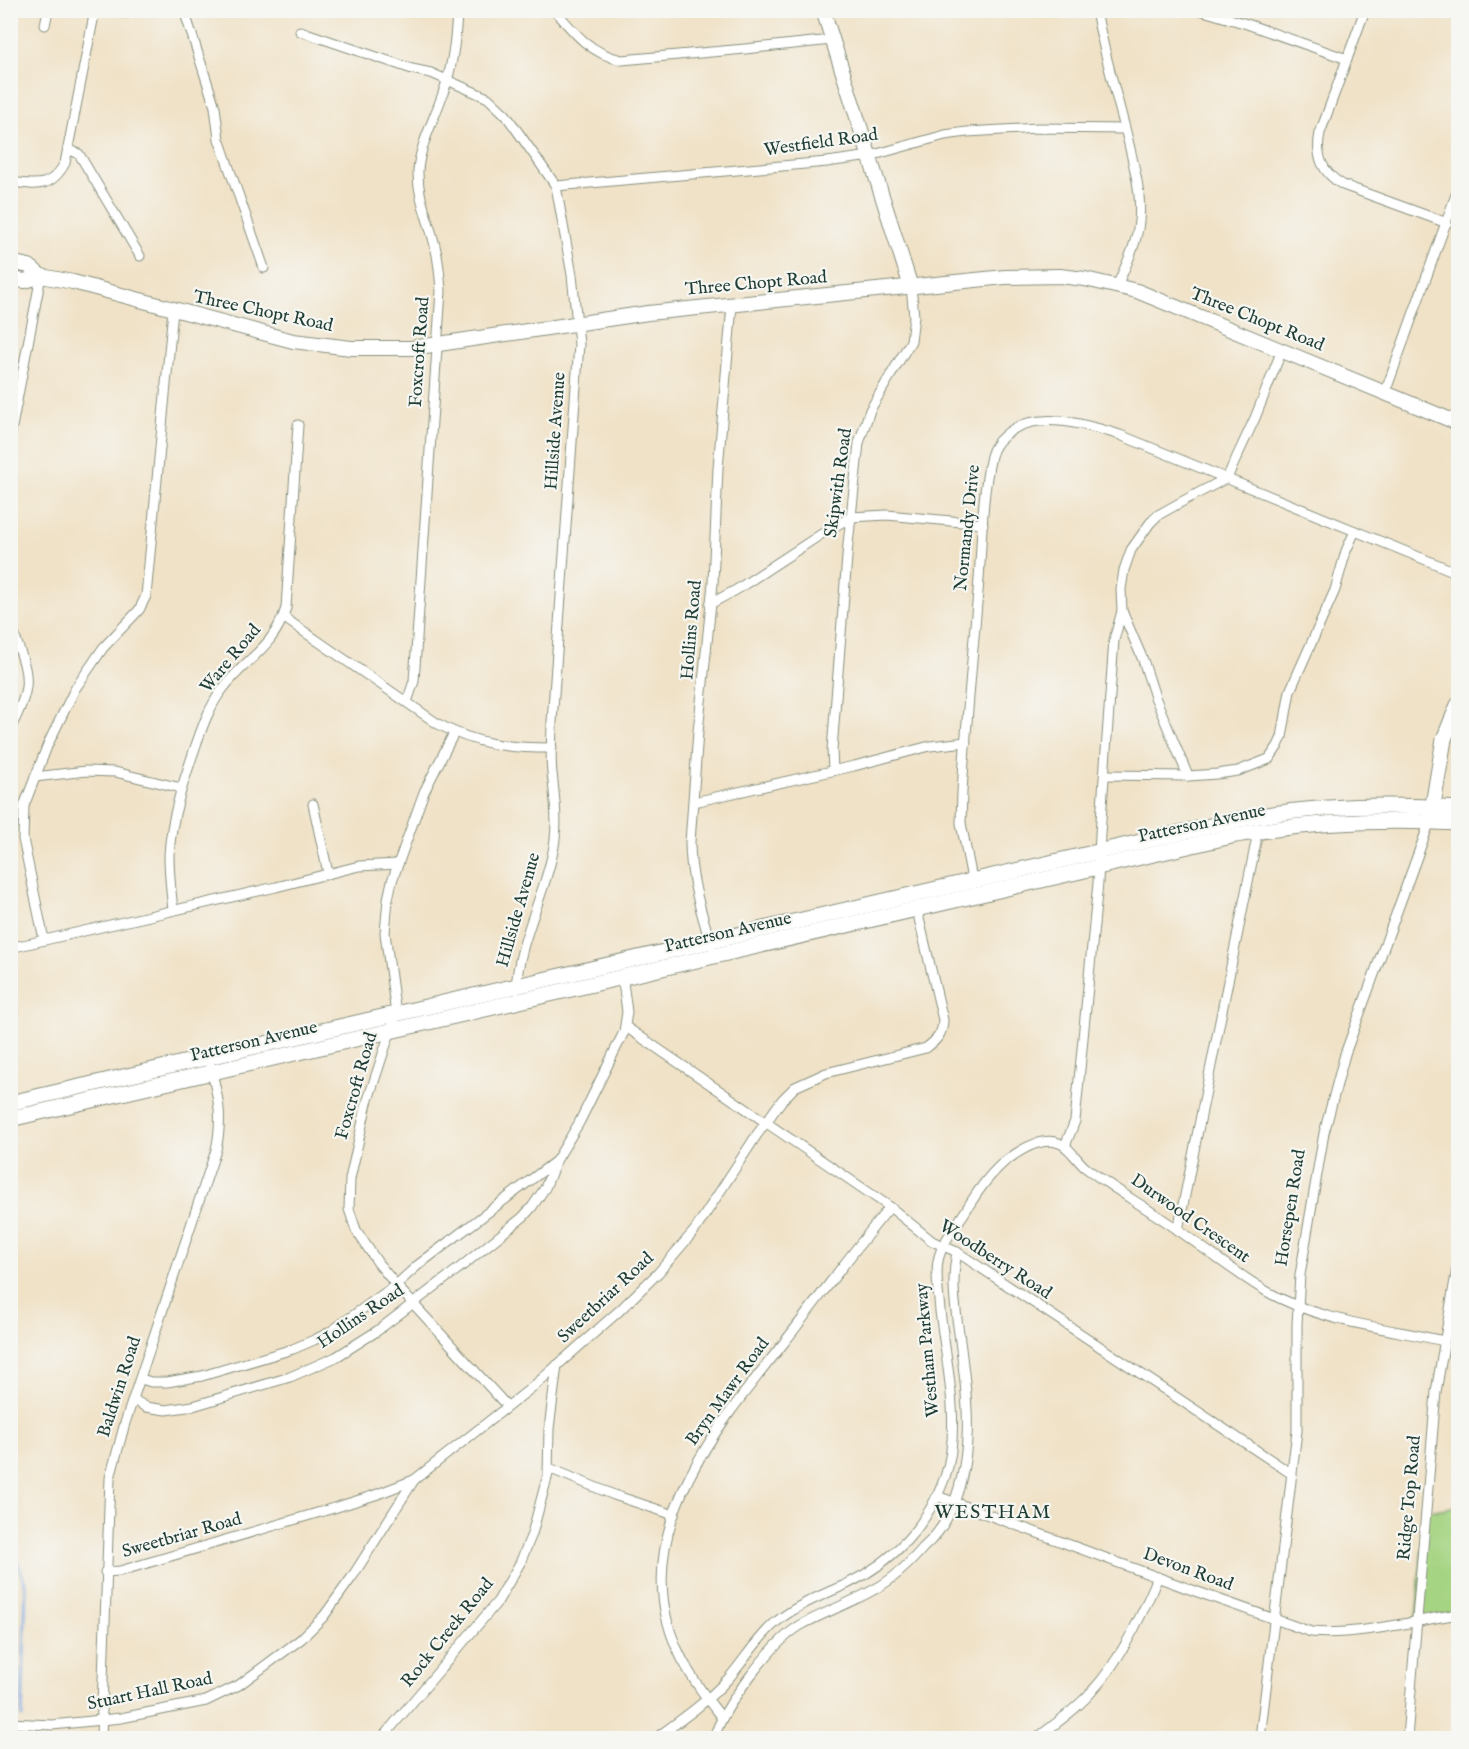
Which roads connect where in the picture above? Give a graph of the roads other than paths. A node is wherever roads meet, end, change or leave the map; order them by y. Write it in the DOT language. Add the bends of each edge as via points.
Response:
graph roads {
  1 [pos="48,10"];
  2 [pos="95,10"];
  3 [pos="111,10"];
  4 [pos="151,10"];
  5 [pos="184,10"];
  6 [pos="457,10"];
  7 [pos="555,10"];
  8 [pos="823,10"];
  9 [pos="1096,10"];
  10 [pos="1200,10"];
  11 [pos="1365,10"];
  12 [pos="45,25"];
  13 [pos="300,31"];
  14 [pos="832,40"];
  15 [pos="1347,59"];
  16 [pos="446,80"];
  17 [pos="1125,129"];
  18 [pos="68,149"];
  19 [pos="870,156"];
  20 [pos="10,182"];
  21 [pos="556,186"];
  22 [pos="1458,189"];
  23 [pos="1447,223"];
  24 [pos="140,256"];
  25 [pos="10,262"];
  26 [pos="264,268"];
  27 [pos="41,276"];
  28 [pos="10,279"];
  29 [pos="1117,286"];
  30 [pos="911,288"];
  31 [pos="732,305"];
  32 [pos="172,310"];
  33 [pos="578,323"];
  34 [pos="437,345"];
  35 [pos="1282,350"];
  36 [pos="1385,393"];
  37 [pos="1458,423"];
  38 [pos="298,425"];
  39 [pos="10,437"];
  40 [pos="1227,478"];
  41 [pos="851,517"];
  42 [pos="983,524"];
  43 [pos="1355,531"];
  44 [pos="1458,573"];
  45 [pos="710,604"];
  46 [pos="1122,611"];
  47 [pos="284,617"];
  48 [pos="10,622"];
  49 [pos="407,702"];
  50 [pos="1458,705"];
  51 [pos="10,729"];
  52 [pos="454,733"];
  53 [pos="966,742"];
  54 [pos="552,748"];
  55 [pos="833,770"];
  56 [pos="1105,775"];
  57 [pos="1188,776"];
  58 [pos="35,777"];
  59 [pos="181,788"];
  60 [pos="694,802"];
  61 [pos="313,804"];
  62 [pos="1458,809"];
  63 [pos="1431,814"];
  64 [pos="1458,823"];
  65 [pos="1255,824"];
  66 [pos="1098,859"];
  67 [pos="398,864"];
  68 [pos="328,873"];
  69 [pos="974,888"];
  70 [pos="915,902"];
  71 [pos="173,910"];
  72 [pos="44,940"];
  73 [pos="10,948"];
  74 [pos="712,949"];
  75 [pos="621,970"];
  76 [pos="10,982"];
  77 [pos="516,994"];
  78 [pos="396,1014"];
  79 [pos="626,1027"];
  80 [pos="390,1031"];
  81 [pos="10,1042"];
  82 [pos="210,1065"];
  83 [pos="10,1103"];
  84 [pos="10,1119"];
  85 [pos="765,1123"];
  86 [pos="1065,1146"];
  87 [pos="556,1161"];
  88 [pos="890,1207"];
  89 [pos="1178,1230"];
  90 [pos="943,1246"];
  91 [pos="957,1252"];
  92 [pos="1458,1262"];
  93 [pos="396,1285"];
  94 [pos="413,1303"];
  95 [pos="1298,1307"];
  96 [pos="1444,1341"];
  97 [pos="557,1365"];
  98 [pos="141,1378"];
  99 [pos="134,1400"];
  100 [pos="507,1406"];
  101 [pos="549,1468"];
  102 [pos="1292,1474"];
  103 [pos="414,1480"];
  104 [pos="937,1496"];
  105 [pos="954,1502"];
  106 [pos="675,1515"];
  107 [pos="105,1572"];
  108 [pos="1158,1577"];
  109 [pos="1458,1614"];
  110 [pos="1274,1619"];
  111 [pos="1416,1621"];
  112 [pos="707,1700"];
  113 [pos="722,1719"];
  114 [pos="101,1721"];
  115 [pos="10,1723"];
  116 [pos="101,1738"];
  117 [pos="382,1738"];
  118 [pos="656,1738"];
  119 [pos="714,1738"];
  120 [pos="1037,1738"];
  121 [pos="1260,1738"];
  122 [pos="1407,1738"];
  1 -- 12 [label="street"];
  2 -- 18 [label="street"];
  3 -- 4 [label="street"];
  5 -- 26 [label="street" via="215,108 219,140"];
  6 -- 16 [label="street, Foxcroft Road"];
  7 -- 14 [label="street" via="591,49 621,60"];
  8 -- 14 [label="main road, Skipwith Road"];
  9 -- 17 [label="street"];
  10 -- 15 [label="street"];
  11 -- 15 [label="street"];
  13 -- 16 [label="street, Hillside Avenue"];
  14 -- 19 [label="main road, Skipwith Road"];
  15 -- 23 [label="street" via="1319,141 1319,156 1325,170 1343,185"];
  16 -- 21 [label="street, Hillside Avenue" via="488,98 500,108"];
  16 -- 34 [label="street, Foxcroft Road" via="418,173 439,268"];
  17 -- 19 [label="street, Westfield Road" via="967,132"];
  17 -- 29 [label="street" via="1136,173 1139,219"];
  18 -- 20 [label="street" via="65,163 54,178 38,184"];
  18 -- 24 [label="street" via="79,154"];
  19 -- 21 [label="street, Westfield Road"];
  19 -- 30 [label="main road, Skipwith Road"];
  21 -- 33 [label="street, Hillside Avenue"];
  22 -- 23 [label="street"];
  23 -- 36 [label="street"];
  25 -- 27 [label="main road, Three Chopt Road" via="29,266"];
  27 -- 28 [label="main road, Three Chopt Road" via="25,281"];
  27 -- 32 [label="main road, Three Chopt Road"];
  27 -- 39 [label="street"];
  29 -- 30 [label="main road, Three Chopt Road" via="1086,279 1038,276"];
  29 -- 35 [label="main road, Three Chopt Road"];
  30 -- 31 [label="main road, Three Chopt Road"];
  30 -- 41 [label="street, Skipwith Road" via="911,341 864,426"];
  31 -- 33 [label="main road, Three Chopt Road"];
  31 -- 45 [label="street, Hollins Road"];
  32 -- 34 [label="main road, Three Chopt Road" via="322,346 381,349"];
  32 -- 58 [label="street" via="148,586 143,603 90,665 59,719"];
  33 -- 34 [label="main road, Three Chopt Road"];
  33 -- 54 [label="street, Hillside Avenue"];
  34 -- 49 [label="street, Foxcroft Road" via="414,681"];
  35 -- 36 [label="main road, Three Chopt Road"];
  35 -- 40 [label="street"];
  36 -- 37 [label="main road, Three Chopt Road"];
  38 -- 47 [label="street, Ware Road"];
  40 -- 42 [label="street, Normandy Drive" via="1103,430 1072,423 1039,422 1013,429 995,447"];
  40 -- 43 [label="street, Normandy Drive"];
  40 -- 46 [label="street" via="1158,515 1144,529 1124,570"];
  41 -- 42 [label="street" via="887,515"];
  41 -- 45 [label="street"];
  41 -- 55 [label="street, Skipwith Road"];
  42 -- 53 [label="street, Normandy Drive"];
  43 -- 44 [label="street, Normandy Drive"];
  43 -- 57 [label="street" via="1335,590 1290,691 1282,737 1274,754 1238,771"];
  45 -- 60 [label="street, Hollins Road"];
  46 -- 56 [label="street" via="1114,640"];
  46 -- 57 [label="street"];
  47 -- 49 [label="street"];
  47 -- 59 [label="street, Ware Road" via="272,639 229,681 212,706"];
  48 -- 51 [label="street" via="28,681"];
  49 -- 52 [label="street"];
  50 -- 63 [label="main road, Horsepen Road" via="1443,739"];
  52 -- 54 [label="street" via="500,746"];
  52 -- 67 [label="street, Foxcroft Road" via="424,792"];
  53 -- 55 [label="street" via="930,746"];
  53 -- 69 [label="street, Normandy Drive" via="961,823"];
  54 -- 77 [label="street, Hillside Avenue" via="556,814 553,855 520,957"];
  55 -- 60 [label="street"];
  56 -- 57 [label="street"];
  56 -- 66 [label="street"];
  58 -- 59 [label="street" via="115,772"];
  58 -- 72 [label="street" via="24,806 22,839"];
  59 -- 71 [label="street, Ware Road" via="169,856"];
  60 -- 74 [label="street, Hollins Road" via="691,867"];
  61 -- 68 [label="street"];
  62 -- 63 [label="main road, Patterson Avenue"];
  63 -- 64 [label="main road, Patterson Avenue"];
  63 -- 65 [label="main road, Patterson Avenue" via="1344,806"];
  63 -- 95 [label="street, Horsepen Road" via="1334,1093 1304,1251"];
  65 -- 66 [label="main road, Patterson Avenue"];
  65 -- 89 [label="street" via="1256,843"];
  66 -- 69 [label="main road, Patterson Avenue"];
  66 -- 86 [label="street" via="1075,1121"];
  67 -- 68 [label="street"];
  67 -- 78 [label="street, Foxcroft Road" via="388,899 385,933"];
  68 -- 71 [label="street"];
  69 -- 70 [label="main road, Patterson Avenue"];
  70 -- 74 [label="main road, Patterson Avenue"];
  70 -- 85 [label="street, Sweetbriar Road" via="943,1020 940,1035 926,1048 808,1080 795,1087"];
  71 -- 72 [label="street"];
  72 -- 73 [label="street"];
  74 -- 75 [label="main road, Patterson Avenue"];
  75 -- 77 [label="main road, Patterson Avenue"];
  75 -- 79 [label="street, Hollins Road"];
  76 -- 81 [label="street"];
  77 -- 78 [label="main road, Patterson Avenue"];
  77 -- 80 [label="main road, Patterson Avenue"];
  78 -- 80 [label="street, Foxcroft Road"];
  78 -- 82 [label="main road, Patterson Avenue"];
  79 -- 85 [label="street, Woodberry Road"];
  79 -- 87 [label="street, Hollins Road"];
  80 -- 82 [label="main road, Patterson Avenue"];
  80 -- 93 [label="street, Foxcroft Road" via="363,1121 350,1179 349,1209 367,1248"];
  82 -- 83 [label="main road, Patterson Avenue"];
  82 -- 84 [label="main road, Patterson Avenue"];
  82 -- 98 [label="street, Baldwin Road" via="221,1111 216,1150"];
  85 -- 88 [label="street, Woodberry Road"];
  85 -- 97 [label="street, Sweetbriar Road" via="678,1252"];
  86 -- 89 [label="street, Durwood Crescent" via="1086,1168"];
  86 -- 90 [label="street, Westham Parkway" via="1057,1142 1036,1144 1001,1165"];
  87 -- 93 [label="street, Hollins Road"];
  87 -- 94 [label="street, Hollins Road" via="532,1207"];
  88 -- 90 [label="street, Woodberry Road"];
  88 -- 106 [label="street, Bryn Mawr Road" via="711,1439 690,1476"];
  89 -- 95 [label="street, Durwood Crescent" via="1264,1290"];
  90 -- 91 [label="street, Woodberry Road"];
  90 -- 104 [label="street, Westham Parkway" via="938,1260 938,1287 952,1438 946,1474"];
  91 -- 102 [label="street, Woodberry Road"];
  91 -- 105 [label="street, Westham Parkway" via="952,1276 969,1429 966,1464"];
  92 -- 96 [label="street, Ridge Top Road"];
  93 -- 94 [label="street, Foxcroft Road"];
  93 -- 98 [label="street, Hollins Road" via="330,1332 293,1349 182,1380 152,1382"];
  94 -- 99 [label="street, Hollins Road" via="361,1342 290,1377 193,1406 166,1410 146,1407"];
  94 -- 100 [label="street, Foxcroft Road"];
  95 -- 96 [label="street, Durwood Crescent"];
  95 -- 102 [label="street, Horsepen Road" via="1297,1431"];
  96 -- 111 [label="street, Ridge Top Road" via="1431,1439"];
  97 -- 100 [label="street, Sweetbriar Road"];
  97 -- 101 [label="street, Rock Creek Road" via="549,1428"];
  98 -- 99 [label="street, Baldwin Road"];
  99 -- 107 [label="street, Baldwin Road" via="110,1478"];
  100 -- 103 [label="street, Sweetbriar Road"];
  101 -- 106 [label="street"];
  101 -- 117 [label="street, Rock Creek Road" via="532,1534 512,1581"];
  102 -- 110 [label="street, Horsepen Road"];
  103 -- 107 [label="street, Sweetbriar Road" via="375,1496 211,1546"];
  103 -- 114 [label="street, Stuart Hall Road" via="330,1608 274,1660 239,1685 206,1701"];
  104 -- 105 [label="street, Devon Road"];
  104 -- 112 [label="street, Westham Parkway" via="931,1510 899,1548 866,1573 778,1620"];
  105 -- 108 [label="street, Devon Road"];
  105 -- 113 [label="street, Westham Parkway" via="932,1540 894,1576 784,1637 764,1658"];
  106 -- 112 [label="street, Bryn Mawr Road" via="667,1540 663,1600 676,1646"];
  107 -- 114 [label="street, Baldwin Road"];
  108 -- 110 [label="street, Devon Road"];
  108 -- 120 [label="street" via="1106,1674 1084,1700"];
  109 -- 111 [label="street, Devon Road"];
  110 -- 111 [label="street, Devon Road" via="1311,1632 1328,1633"];
  110 -- 121 [label="street, Horsepen Road"];
  111 -- 122 [label="street, Ridge Top Road"];
  112 -- 113 [label="street, Bryn Mawr Road"];
  112 -- 118 [label="street, Westham Parkway"];
  113 -- 119 [label="street, Westham Parkway"];
  114 -- 115 [label="street, Stuart Hall Road"];
  114 -- 116 [label="street, Baldwin Road"];
}
